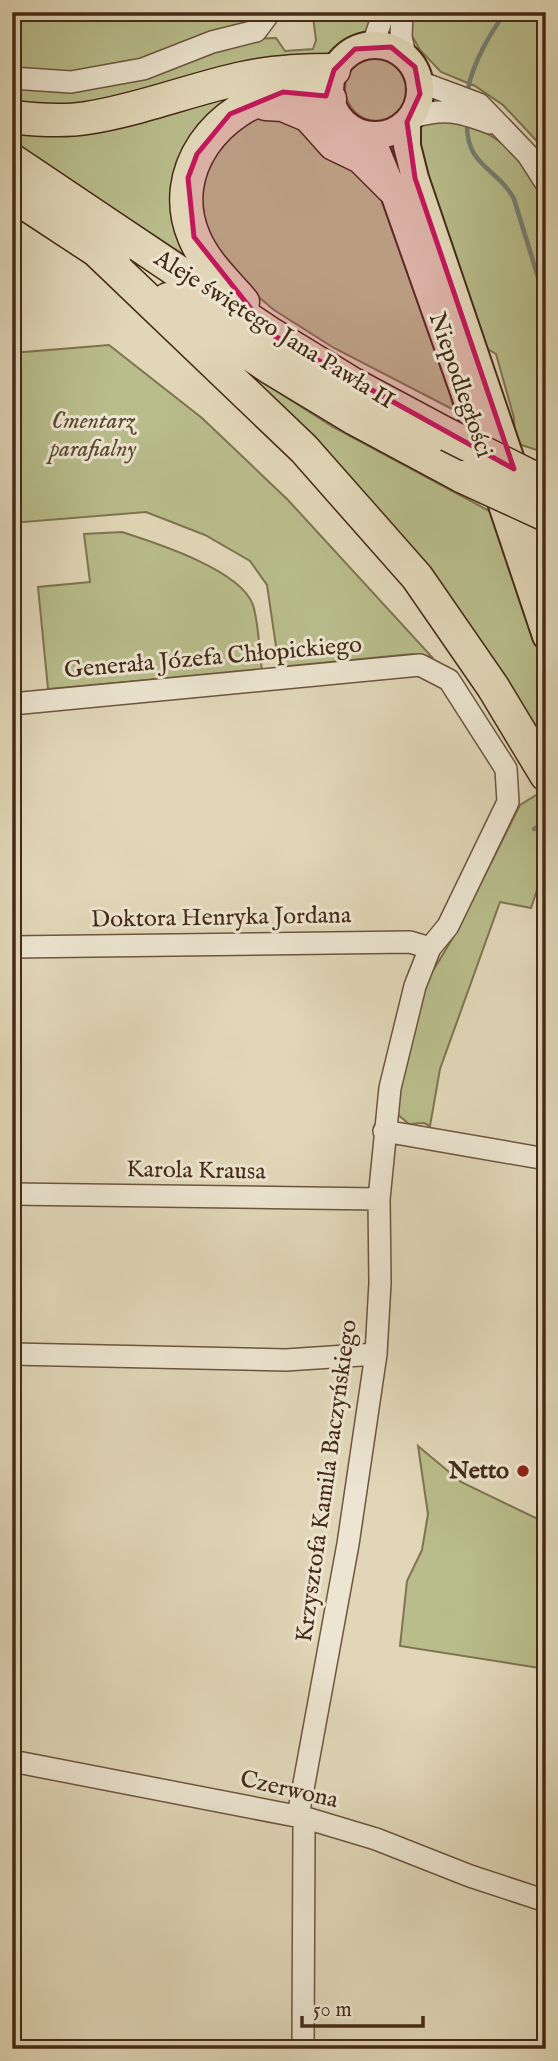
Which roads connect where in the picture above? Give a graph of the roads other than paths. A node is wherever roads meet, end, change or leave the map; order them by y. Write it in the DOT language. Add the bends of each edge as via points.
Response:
graph roads {
  1 [pos="270,12"];
  2 [pos="384,12"];
  3 [pos="402,12"];
  4 [pos="373,44"];
  5 [pos="405,55"];
  6 [pos="12,78"];
  7 [pos="420,82"];
  8 [pos="332,85"];
  9 [pos="254,102"];
  10 [pos="12,117"];
  11 [pos="409,120"];
  12 [pos="502,127"];
  13 [pos="370,135"];
  14 [pos="12,160"];
  15 [pos="546,183"];
  16 [pos="392,188"];
  17 [pos="12,195"];
  18 [pos="96,250"];
  19 [pos="271,334"];
  20 [pos="546,484"];
  21 [pos="546,515"];
  22 [pos="546,563"];
  23 [pos="546,636"];
  24 [pos="419,665"];
  25 [pos="12,704"];
  26 [pos="546,775"];
  27 [pos="12,947"];
  28 [pos="430,948"];
  29 [pos="384,1132"];
  30 [pos="546,1159"];
  31 [pos="12,1194"];
  32 [pos="379,1199"];
  33 [pos="12,1354"];
  34 [pos="376,1354"];
  35 [pos="12,1761"];
  36 [pos="302,1817"];
  37 [pos="546,1901"];
  38 [pos="303,2049"];
  1 -- 6 [label="street" via="256,31 212,42 143,69 71,82"];
  2 -- 4 [label="street"];
  3 -- 5 [label="street"];
  4 -- 5 [label="main road"];
  4 -- 8 [label="main road" via="342,58"];
  5 -- 7 [label="main road"];
  7 -- 11 [label="main road" via="421,94"];
  7 -- 12 [label="street" via="479,104"];
  8 -- 9 [label="highway" via="313,94 291,92"];
  8 -- 10 [label="highway" via="291,70 85,118"];
  8 -- 13 [label="main road" via="340,119"];
  9 -- 16 [label="highway" via="283,105 309,116 334,144 360,157"];
  9 -- 19 [label="highway" via="230,114 197,155 188,178 187,207 194,237 211,265"];
  11 -- 12 [label="street" via="438,110"];
  11 -- 13 [label="main road" via="390,132"];
  11 -- 22 [label="main road, Niepodległości" via="407,146 415,178"];
  12 -- 15 [label="street"];
  13 -- 16 [label="main road, Niepodległości"];
  14 -- 19 [label="highway, Aleje świętego Jana Pawła II"];
  16 -- 23 [label="main road, Niepodległości"];
  17 -- 18 [label="highway"];
  18 -- 21 [label="highway, Aleje świętego Jana Pawła II, bridge" via="355,419"];
  18 -- 26 [label="highway" via="304,449 417,577 493,687"];
  19 -- 20 [label="highway, Aleje świętego Jana Pawła II, bridge" via="351,383"];
  24 -- 25 [label="street, Generała Józefa Chłopickiego"];
  24 -- 28 [label="street, Krzysztofa Kamila Baczyńskiego" via="449,680 506,769 508,802 448,926"];
  27 -- 28 [label="street, Doktora Henryka Jordana" via="410,942"];
  28 -- 29 [label="street, Krzysztofa Kamila Baczyńskiego" via="402,1034"];
  29 -- 30 [label="street"];
  29 -- 32 [label="street, Krzysztofa Kamila Baczyńskiego"];
  31 -- 32 [label="street, Karola Krausa"];
  32 -- 34 [label="street, Krzysztofa Kamila Baczyńskiego"];
  33 -- 34 [label="street" via="286,1360"];
  34 -- 36 [label="street, Krzysztofa Kamila Baczyńskiego"];
  35 -- 36 [label="street, Czerwona"];
  36 -- 37 [label="street, Czerwona"];
  36 -- 38 [label="street, Krzysztofa Kamila Baczyńskiego"];
}
